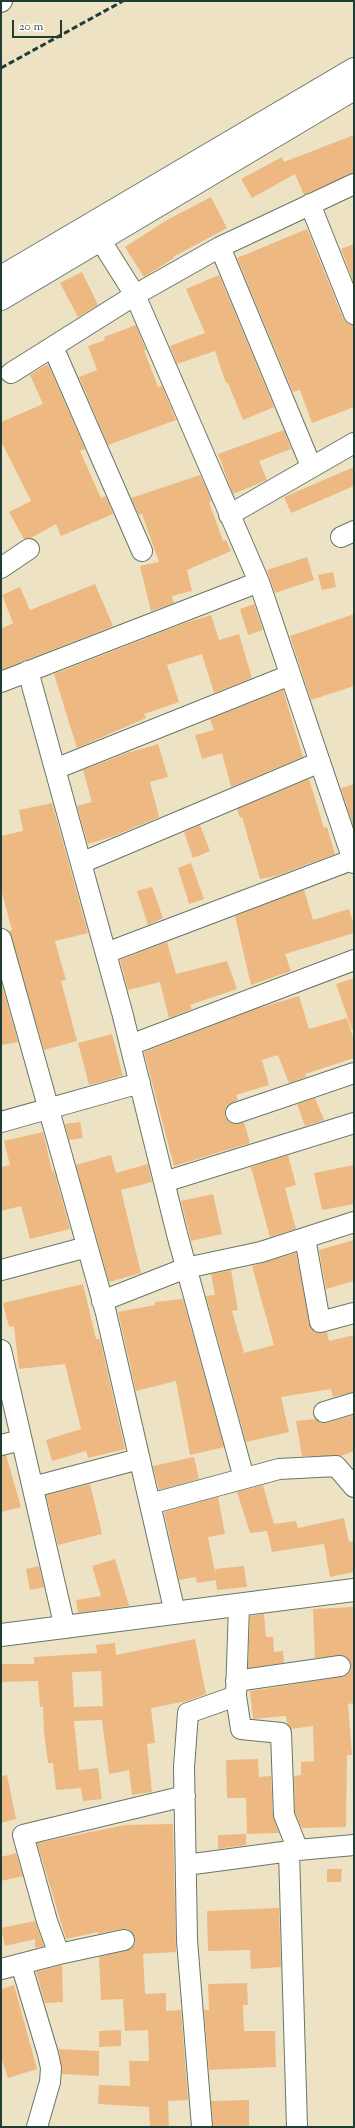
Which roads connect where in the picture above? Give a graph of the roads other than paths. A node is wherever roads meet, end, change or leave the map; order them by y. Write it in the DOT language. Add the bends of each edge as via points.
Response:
graph roads {
  1 [pos="354,70"];
  2 [pos="354,89"];
  3 [pos="354,184"];
  4 [pos="310,204"];
  5 [pos="102,241"];
  6 [pos="220,247"];
  7 [pos="1,277"];
  8 [pos="135,295"];
  9 [pos="1,300"];
  10 [pos="354,314"];
  11 [pos="53,347"];
  12 [pos="11,373"];
  13 [pos="354,443"];
  14 [pos="311,466"];
  15 [pos="229,515"];
  16 [pos="29,549"];
  17 [pos="142,550"];
  18 [pos="1,568"];
  19 [pos="259,582"];
  20 [pos="28,671"];
  21 [pos="290,675"];
  22 [pos="1,682"];
  23 [pos="320,762"];
  24 [pos="55,769"];
  25 [pos="354,861"];
  26 [pos="81,863"];
  27 [pos="1,938"];
  28 [pos="106,953"];
  29 [pos="354,960"];
  30 [pos="130,1045"];
  31 [pos="354,1073"];
  32 [pos="140,1083"];
  33 [pos="48,1108"];
  34 [pos="236,1113"];
  35 [pos="1,1122"];
  36 [pos="354,1123"];
  37 [pos="164,1182"];
  38 [pos="354,1222"];
  39 [pos="305,1238"];
  40 [pos="87,1247"];
  41 [pos="186,1268"];
  42 [pos="1,1270"];
  43 [pos="102,1301"];
  44 [pos="354,1313"];
  45 [pos="1,1350"];
  46 [pos="354,1403"];
  47 [pos="324,1412"];
  48 [pos="21,1440"];
  49 [pos="1,1445"];
  50 [pos="139,1459"];
  51 [pos="244,1478"];
  52 [pos="33,1487"];
  53 [pos="354,1487"];
  54 [pos="150,1504"];
  55 [pos="354,1590"];
  56 [pos="239,1605"];
  57 [pos="175,1613"];
  58 [pos="65,1628"];
  59 [pos="1,1635"];
  60 [pos="340,1666"];
  61 [pos="236,1689"];
  62 [pos="185,1796"];
  63 [pos="354,1845"];
  64 [pos="293,1851"];
  65 [pos="186,1865"];
  66 [pos="124,1940"];
  67 [pos="59,1954"];
  68 [pos="21,1964"];
  69 [pos="1,1969"];
  70 [pos="37,2127"];
  71 [pos="202,2127"];
  72 [pos="297,2127"];
  1 -- 7 [label="main road"];
  2 -- 5 [label="main road"];
  3 -- 4 [label="street"];
  4 -- 6 [label="street"];
  4 -- 10 [label="street"];
  5 -- 8 [label="street"];
  5 -- 9 [label="main road"];
  6 -- 8 [label="street"];
  6 -- 14 [label="street"];
  8 -- 11 [label="street"];
  8 -- 15 [label="street"];
  11 -- 12 [label="street"];
  11 -- 17 [label="street"];
  13 -- 14 [label="street"];
  14 -- 15 [label="street"];
  15 -- 19 [label="street"];
  16 -- 18 [label="street"];
  19 -- 20 [label="street"];
  19 -- 21 [label="street"];
  20 -- 22 [label="street"];
  20 -- 24 [label="street"];
  21 -- 23 [label="street"];
  21 -- 24 [label="street"];
  23 -- 25 [label="street"];
  23 -- 26 [label="street"];
  24 -- 26 [label="street"];
  25 -- 28 [label="street"];
  26 -- 28 [label="street"];
  27 -- 33 [label="street"];
  28 -- 30 [label="street"];
  29 -- 30 [label="street"];
  30 -- 32 [label="street"];
  31 -- 34 [label="street"];
  32 -- 33 [label="street"];
  32 -- 37 [label="street"];
  33 -- 35 [label="street"];
  33 -- 40 [label="street"];
  36 -- 37 [label="street"];
  37 -- 41 [label="street"];
  38 -- 39 [label="street"];
  39 -- 41 [label="street" via="261,1252"];
  39 -- 44 [label="street" via="320,1322"];
  40 -- 42 [label="street"];
  40 -- 43 [label="street"];
  41 -- 43 [label="street"];
  41 -- 51 [label="street"];
  43 -- 50 [label="street"];
  45 -- 48 [label="street"];
  46 -- 47 [label="street"];
  48 -- 49 [label="street"];
  48 -- 52 [label="street"];
  50 -- 52 [label="street"];
  50 -- 54 [label="street"];
  51 -- 53 [label="street" via="280,1469 336,1466"];
  51 -- 54 [label="street"];
  52 -- 58 [label="street"];
  54 -- 57 [label="street"];
  55 -- 56 [label="main road"];
  56 -- 57 [label="main road"];
  56 -- 61 [label="street"];
  57 -- 58 [label="main road"];
  58 -- 59 [label="main road"];
  60 -- 61 [label="street"];
  61 -- 62 [label="street" via="188,1713 184,1767"];
  61 -- 64 [label="street" via="241,1730 281,1733 284,1815"];
  62 -- 65 [label="street"];
  62 -- 67 [label="street" via="23,1835"];
  63 -- 64 [label="street"];
  64 -- 65 [label="street"];
  64 -- 72 [label="street"];
  65 -- 71 [label="street" via="187,1940"];
  66 -- 67 [label="street"];
  67 -- 68 [label="street"];
  68 -- 69 [label="street"];
  68 -- 70 [label="street" via="51,2068 50,2082"];
}
